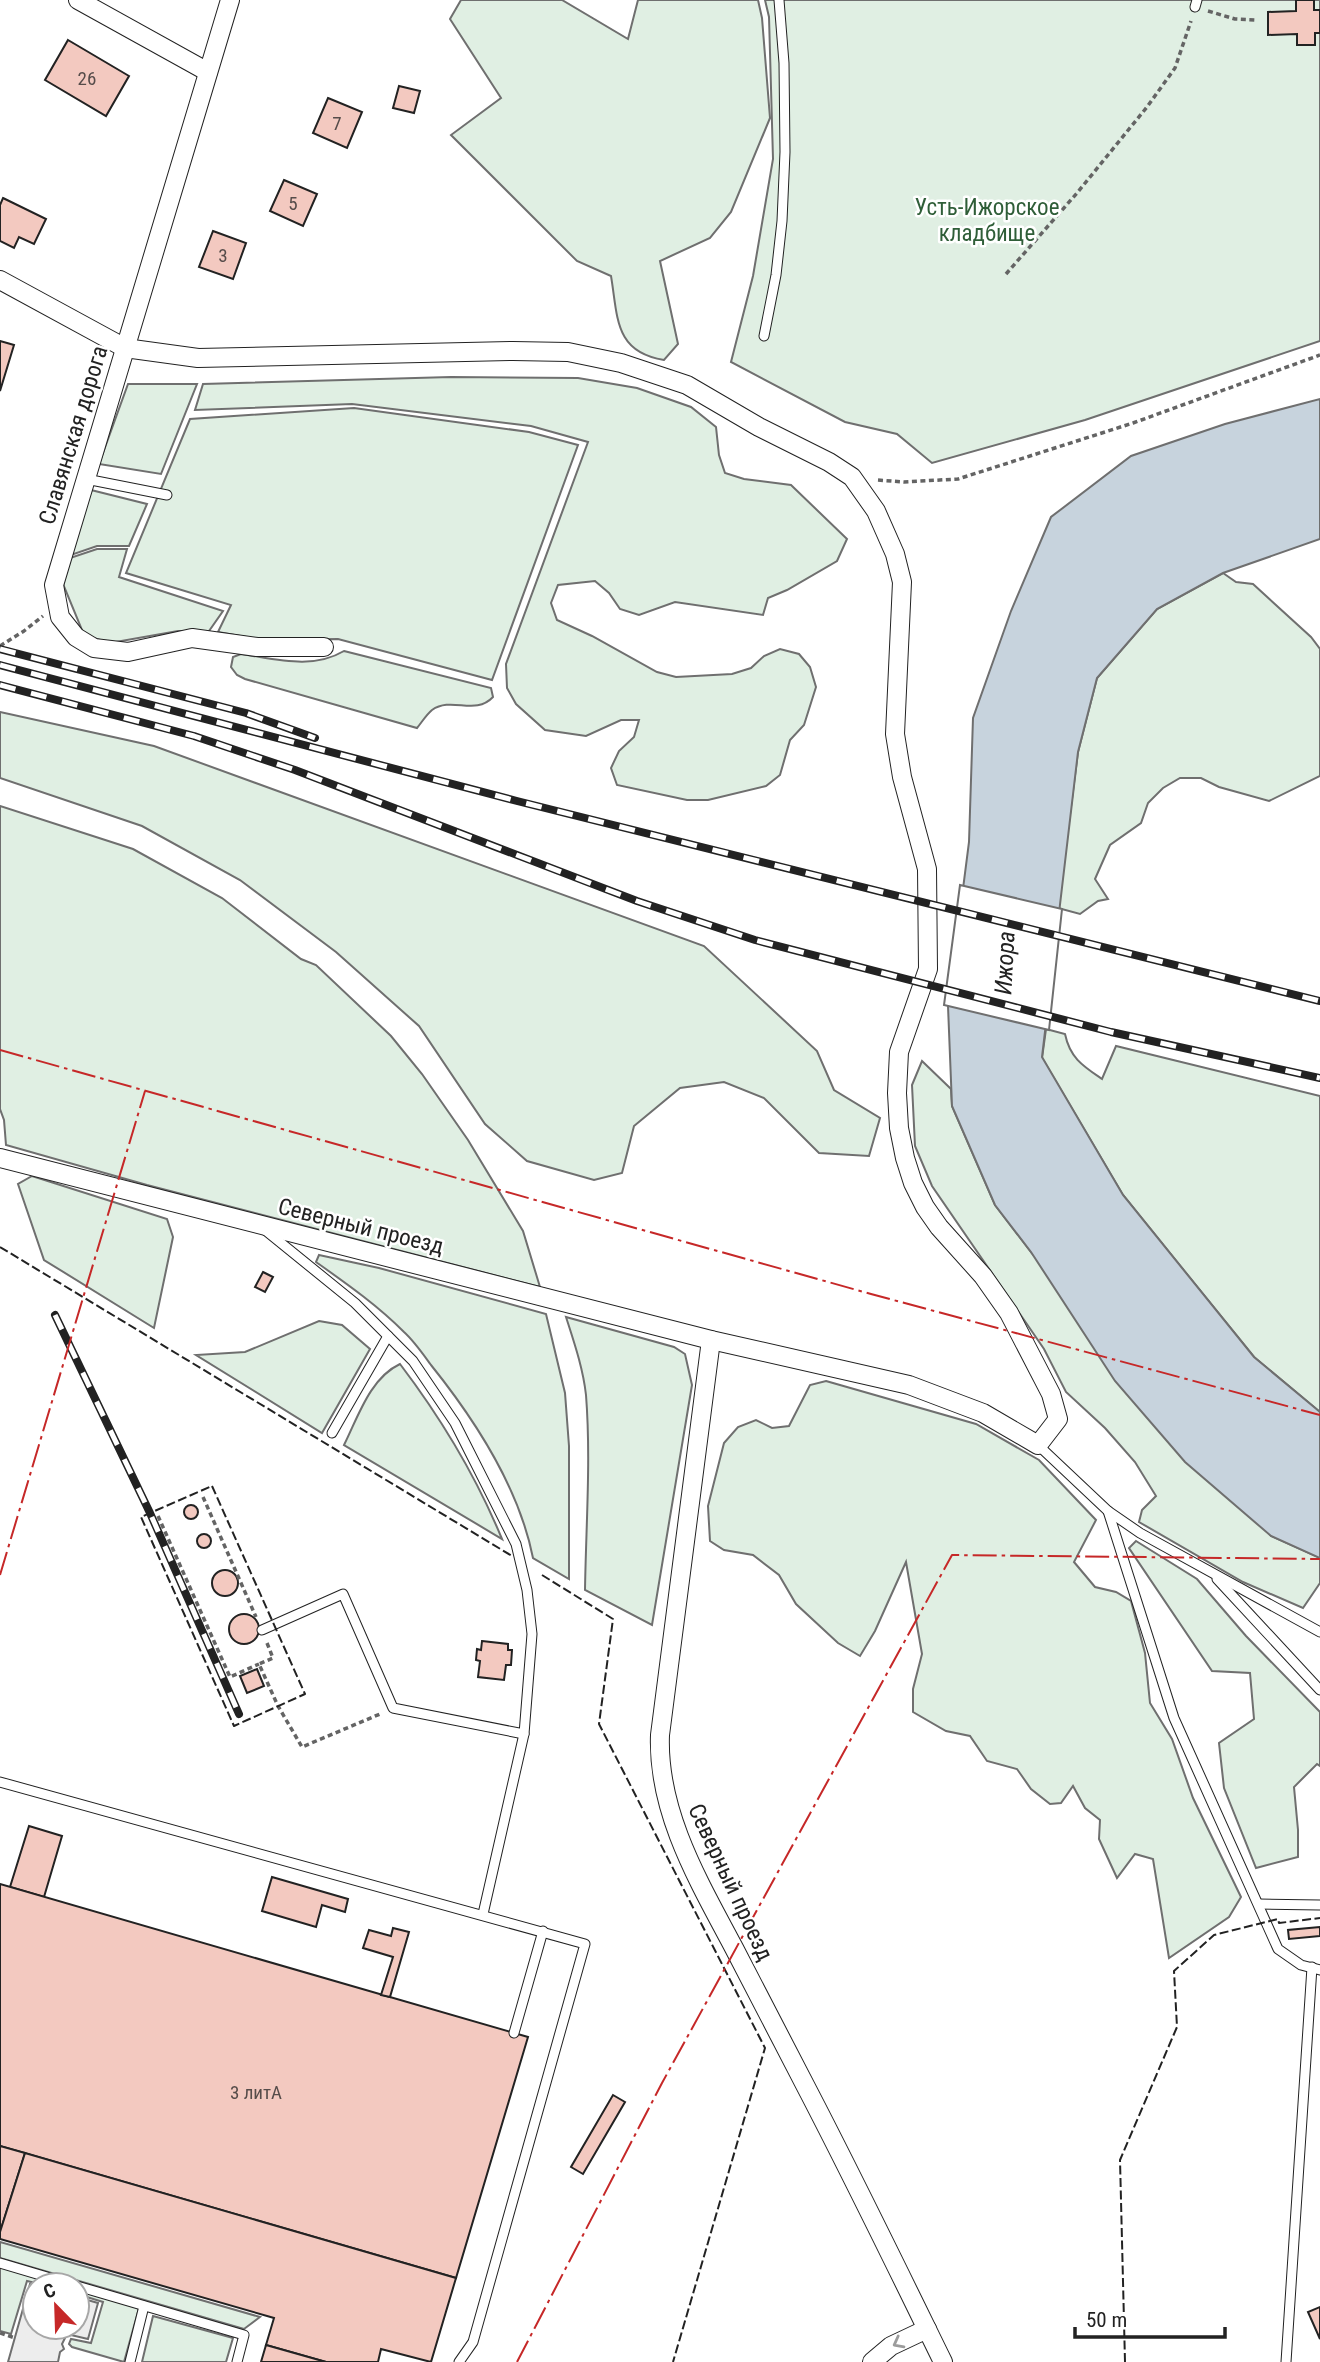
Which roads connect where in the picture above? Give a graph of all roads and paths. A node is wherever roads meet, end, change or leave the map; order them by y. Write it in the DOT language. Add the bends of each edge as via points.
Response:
graph roads {
  1 [pos="78,0"];
  2 [pos="230,0"];
  3 [pos="779,0"];
  4 [pos="1196,3"];
  5 [pos="1257,20"];
  6 [pos="208,72"];
  7 [pos="1006,274"];
  8 [pos="0,280"];
  9 [pos="764,336"];
  10 [pos="125,348"];
  11 [pos="1320,355"];
  12 [pos="852,477"];
  13 [pos="86,479"];
  14 [pos="167,495"];
  15 [pos="56,597"];
  16 [pos="0,646"];
  17 [pos="324,647"];
  18 [pos="0,1158"];
  19 [pos="261,1226"];
  20 [pos="388,1336"];
  21 [pos="711,1340"];
  22 [pos="332,1433"];
  23 [pos="1038,1445"];
  24 [pos="1108,1511"];
  25 [pos="158,1516"];
  26 [pos="1211,1573"];
  27 [pos="262,1630"];
  28 [pos="1320,1632"];
  29 [pos="259,1664"];
  30 [pos="1320,1690"];
  31 [pos="393,1708"];
  32 [pos="524,1734"];
  33 [pos="302,1747"];
  34 [pos="0,1782"];
  35 [pos="1259,1904"];
  36 [pos="1320,1905"];
  37 [pos="483,1914"];
  38 [pos="542,1931"];
  39 [pos="1316,1969"];
  40 [pos="514,2033"];
  41 [pos="0,2263"];
  42 [pos="28,2271"];
  43 [pos="91,2290"];
  44 [pos="144,2306"];
  45 [pos="927,2329"];
  46 [pos="0,2333"];
  47 [pos="15,2338"];
  48 [pos="130,2362"];
  49 [pos="237,2362"];
  50 [pos="459,2362"];
  51 [pos="872,2362"];
  52 [pos="942,2362"];
  53 [pos="1286,2362"];
  1 -- 6 [label="street"];
  2 -- 6 [label="street, Славянская дорога"];
  3 -- 9 [label="lane" via="784,63 783,207"];
  4 -- 5 [label="path" via="1236,19"];
  4 -- 7 [label="path" via="1175,68 1077,193"];
  6 -- 10 [label="street, Славянская дорога"];
  8 -- 10 [label="street"];
  10 -- 12 [label="street" via="198,358 568,352 621,363 687,385"];
  10 -- 13 [label="street, Славянская дорога"];
  11 -- 12 [label="path" via="1133,423 958,479 904,482"];
  12 -- 23 [label="street" via="876,511 902,582 895,734 927,869 928,969 899,1052 899,1128 905,1158 925,1207 1009,1313 1051,1394 1058,1419"];
  13 -- 14 [label="lane"];
  13 -- 15 [label="street, Славянская дорога" via="54,585"];
  15 -- 16 [label="path" via="44,615"];
  15 -- 17 [label="street" via="60,617 76,637 94,648 128,652 192,638 257,647"];
  18 -- 19 [label="street, Северный проезд"];
  19 -- 20 [label="lane"];
  19 -- 21 [label="street, Северный проезд"];
  20 -- 22 [label="lane"];
  20 -- 32 [label="lane" via="413,1361 455,1423 516,1544 532,1634"];
  21 -- 23 [label="street, Северный проезд" via="909,1385 983,1413"];
  21 -- 45 [label="street, Северный проезд" via="660,1735 663,1788 672,1821 717,1916"];
  23 -- 24 [label="lane"];
  24 -- 26 [label="lane"];
  24 -- 35 [label="lane" via="1174,1718"];
  25 -- 29 [label="path" via="230,1677"];
  26 -- 28 [label="lane"];
  26 -- 30 [label="lane"];
  27 -- 31 [label="lane" via="343,1594"];
  31 -- 32 [label="lane"];
  31 -- 33 [label="path"];
  32 -- 37 [label="lane"];
  34 -- 37 [label="lane"];
  35 -- 36 [label="lane"];
  35 -- 39 [label="lane" via="1278,1949"];
  37 -- 38 [label="lane"];
  38 -- 40 [label="lane"];
  38 -- 50 [label="lane" via="585,1944 473,2342"];
  39 -- 53 [label="lane"];
  41 -- 42 [label="lane"];
  43 -- 44 [label="lane"];
  44 -- 48 [label="lane"];
  44 -- 49 [label="lane" via="244,2335"];
  45 -- 51 [label="street, one-way" via="891,2346"];
  45 -- 52 [label="street, Северный проезд"];
  46 -- 47 [label="path"];
}
